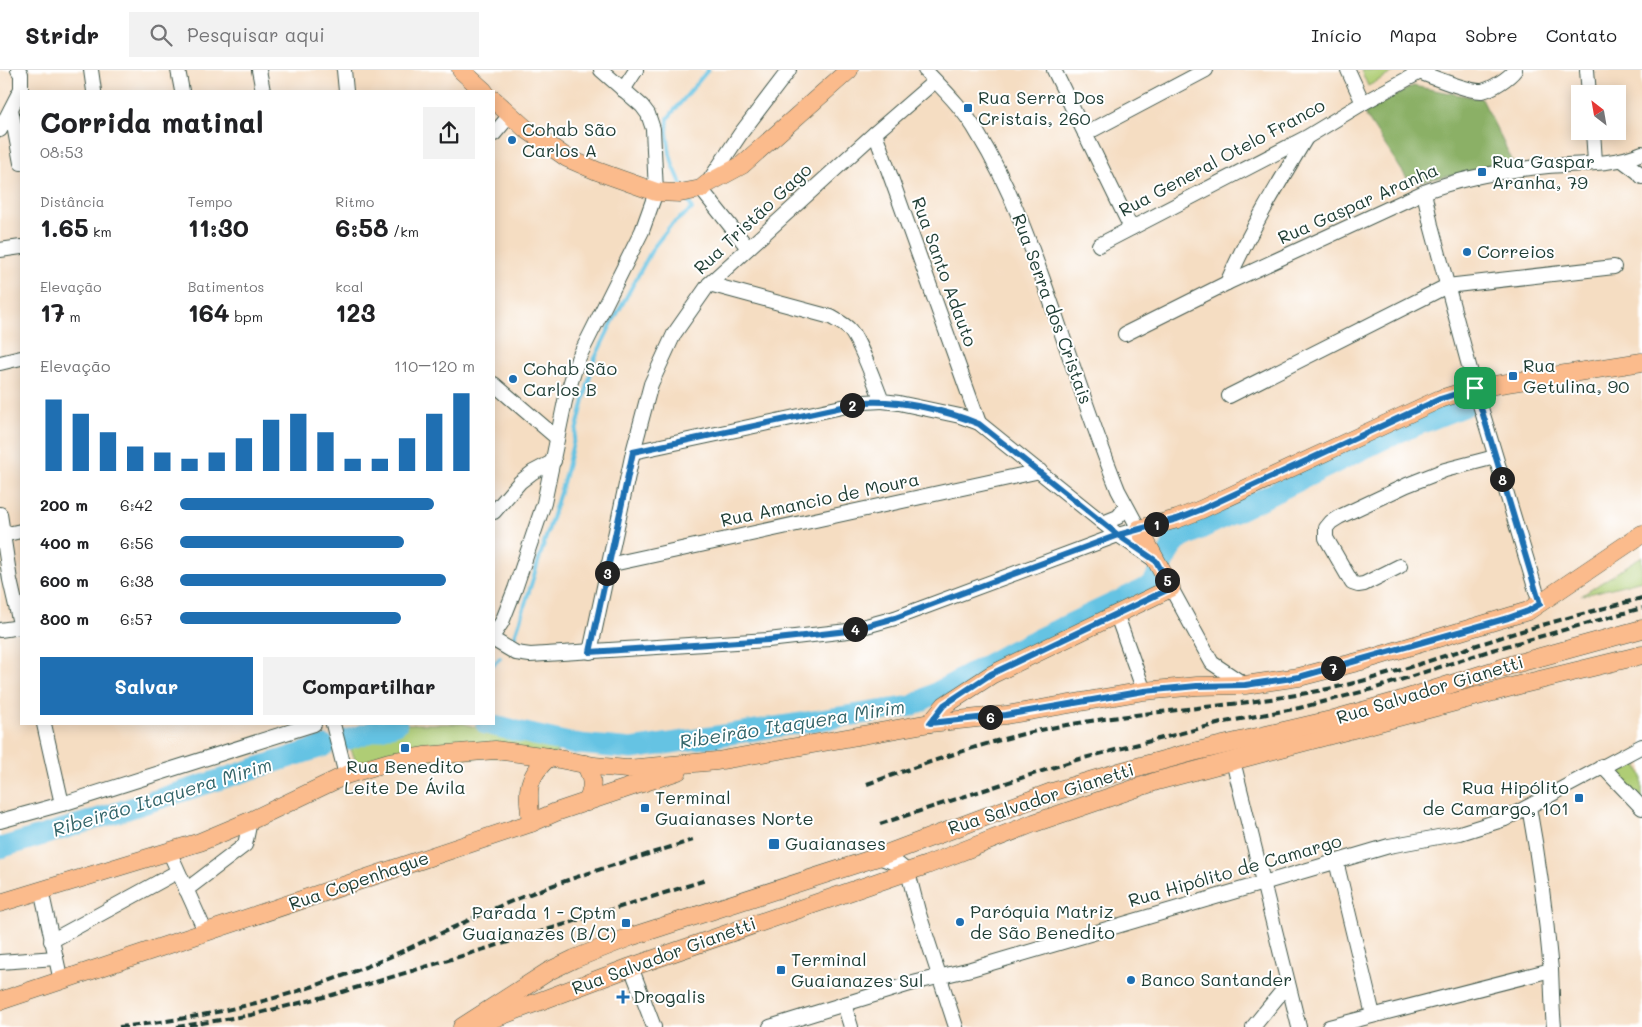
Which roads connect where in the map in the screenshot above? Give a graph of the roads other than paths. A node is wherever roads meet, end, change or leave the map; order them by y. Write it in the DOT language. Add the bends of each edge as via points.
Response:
graph roads {
  1 [pos="18,70"];
  2 [pos="91,70"];
  3 [pos="178,70"];
  4 [pos="259,70"];
  5 [pos="344,70"];
  6 [pos="461,70"];
  7 [pos="601,70"];
  8 [pos="636,70"];
  9 [pos="789,70"];
  10 [pos="849,70"];
  11 [pos="925,70"];
  12 [pos="1054,70"];
  13 [pos="1206,70"];
  14 [pos="1348,70"];
  15 [pos="1515,70"];
  16 [pos="1587,70"];
  17 [pos="1417,71"];
  18 [pos="935,80"];
  19 [pos="1588,85"];
  20 [pos="20,90"];
  21 [pos="94,90"];
  22 [pos="182,90"];
  23 [pos="263,90"];
  24 [pos="346,90"];
  25 [pos="483,90"];
  26 [pos="623,90"];
  27 [pos="20,91"];
  28 [pos="495,101"];
  29 [pos="1363,103"];
  30 [pos="11,109"];
  31 [pos="510,116"];
  32 [pos="0,130"];
  33 [pos="495,133"];
  34 [pos="875,133"];
  35 [pos="1085,134"];
  36 [pos="1306,137"];
  37 [pos="1593,140"];
  38 [pos="1642,153"];
  39 [pos="20,158"];
  40 [pos="1622,160"];
  41 [pos="1595,162"];
  42 [pos="723,170"];
  43 [pos="1642,177"];
  44 [pos="695,190"];
  45 [pos="656,192"];
  46 [pos="1424,192"];
  47 [pos="1131,228"];
  48 [pos="1098,245"];
  49 [pos="20,247"];
  50 [pos="748,248"];
  51 [pos="0,250"];
  52 [pos="1614,267"];
  53 [pos="709,284"];
  54 [pos="1227,284"];
  55 [pos="1448,286"];
  56 [pos="1125,334"];
  57 [pos="20,358"];
  58 [pos="1642,362"];
  59 [pos="0,363"];
  60 [pos="495,385"];
  61 [pos="1475,388"];
  62 [pos="1229,396"];
  63 [pos="882,401"];
  64 [pos="979,424"];
  65 [pos="557,438"];
  66 [pos="633,452"];
  67 [pos="1495,457"];
  68 [pos="554,462"];
  69 [pos="1040,472"];
  70 [pos="1126,506"];
  71 [pos="495,511"];
  72 [pos="0,514"];
  73 [pos="1103,523"];
  74 [pos="1139,529"];
  75 [pos="20,531"];
  76 [pos="1642,534"];
  77 [pos="3,535"];
  78 [pos="1118,535"];
  79 [pos="608,565"];
  80 [pos="1400,566"];
  81 [pos="1163,574"];
  82 [pos="1540,604"];
  83 [pos="1116,613"];
  84 [pos="20,623"];
  85 [pos="20,627"];
  86 [pos="1642,629"];
  87 [pos="0,630"];
  88 [pos="496,640"];
  89 [pos="590,652"];
  90 [pos="1642,655"];
  91 [pos="1212,663"];
  92 [pos="1245,685"];
  93 [pos="1197,686"];
  94 [pos="1144,691"];
  95 [pos="930,723"];
  96 [pos="44,725"];
  97 [pos="311,725"];
  98 [pos="334,726"];
  99 [pos="1642,746"];
  100 [pos="549,757"];
  101 [pos="717,761"];
  102 [pos="1233,761"];
  103 [pos="585,764"];
  104 [pos="1602,766"];
  105 [pos="346,775"];
  106 [pos="529,797"];
  107 [pos="587,802"];
  108 [pos="62,804"];
  109 [pos="1529,807"];
  110 [pos="1642,808"];
  111 [pos="556,812"];
  112 [pos="0,821"];
  113 [pos="250,821"];
  114 [pos="531,823"];
  115 [pos="169,851"];
  116 [pos="878,857"];
  117 [pos="1336,861"];
  118 [pos="178,872"];
  119 [pos="908,872"];
  120 [pos="1263,883"];
  121 [pos="41,890"];
  122 [pos="186,890"];
  123 [pos="0,902"];
  124 [pos="206,933"];
  125 [pos="636,935"];
  126 [pos="52,941"];
  127 [pos="56,958"];
  128 [pos="0,962"];
  129 [pos="631,967"];
  130 [pos="1551,970"];
  131 [pos="940,977"];
  132 [pos="61,981"];
  133 [pos="1288,984"];
  134 [pos="0,1001"];
  135 [pos="844,1004"];
  136 [pos="1373,1015"];
  137 [pos="462,1027"];
  138 [pos="654,1027"];
  139 [pos="770,1027"];
  140 [pos="851,1027"];
  141 [pos="956,1027"];
  142 [pos="1253,1027"];
  143 [pos="1299,1027"];
  144 [pos="1329,1027"];
  145 [pos="1554,1027"];
  1 -- 20 [label="street"];
  2 -- 21 [label="street"];
  3 -- 22 [label="street"];
  4 -- 23 [label="street"];
  5 -- 24 [label="street"];
  6 -- 25 [label="main road"];
  7 -- 26 [label="street"];
  8 -- 26 [label="street"];
  9 -- 42 [label="street"];
  10 -- 42 [label="main road" via="742,165"];
  11 -- 18 [label="street, Rua Serra dos Cristais"];
  12 -- 35 [label="street"];
  13 -- 35 [label="street"];
  14 -- 29 [label="street"];
  15 -- 17 [label="street" via="1510,77 1482,91 1444,82"];
  16 -- 19 [label="street"];
  17 -- 29 [label="street, Rua General Otelo Franco"];
  18 -- 34 [label="street, Rua Tristão Gago"];
  18 -- 70 [label="street, Rua Serra dos Cristais" via="974,126 1007,189"];
  26 -- 45 [label="street" via="642,106 651,122"];
  27 -- 30 [label="street"];
  28 -- 31 [label="main road"];
  29 -- 36 [label="street, Rua General Otelo Franco"];
  30 -- 32 [label="street"];
  30 -- 39 [label="street"];
  31 -- 33 [label="street"];
  31 -- 45 [label="main road" via="567,158"];
  34 -- 50 [label="street, Rua Tristão Gago"];
  34 -- 64 [label="street, Rua Santo Adauto"];
  35 -- 47 [label="street"];
  36 -- 47 [label="street, Rua General Otelo Franco"];
  36 -- 54 [label="street" via="1257,219"];
  37 -- 41 [label="street"];
  38 -- 40 [label="street, Rua Gaspar Aranha"];
  40 -- 41 [label="street, Rua Gaspar Aranha"];
  40 -- 43 [label="street"];
  41 -- 46 [label="street, Rua Gaspar Aranha" via="1521,169 1445,184"];
  42 -- 44 [label="main road"];
  44 -- 45 [label="main road"];
  44 -- 50 [label="street"];
  45 -- 65 [label="street" via="642,231 578,359"];
  46 -- 54 [label="street, Rua Gaspar Aranha"];
  46 -- 55 [label="street"];
  47 -- 48 [label="street, Rua General Otelo Franco"];
  49 -- 51 [label="street"];
  50 -- 53 [label="street, Rua Tristão Gago"];
  52 -- 55 [label="street"];
  53 -- 63 [label="street" via="830,317 841,323 856,340"];
  53 -- 66 [label="street, Rua Tristão Gago" via="674,334 651,384"];
  54 -- 56 [label="street, Rua Gaspar Aranha"];
  55 -- 61 [label="street"];
  55 -- 62 [label="street"];
  57 -- 59 [label="street"];
  58 -- 61 [label="main road"];
  60 -- 65 [label="street"];
  61 -- 67 [label="street"];
  61 -- 74 [label="main road" via="1440,399 1200,510"];
  63 -- 64 [label="street" via="960,416"];
  63 -- 66 [label="street"];
  64 -- 69 [label="street"];
  65 -- 68 [label="street"];
  66 -- 79 [label="street, Rua Tristão Gago"];
  67 -- 80 [label="street" via="1445,470 1407,485 1339,517 1326,528 1326,538 1352,583 1364,584"];
  67 -- 82 [label="street"];
  68 -- 71 [label="street" via="520,482"];
  68 -- 88 [label="street" via="544,503"];
  69 -- 73 [label="street"];
  69 -- 79 [label="street, Rua Amancio de Moura"];
  70 -- 73 [label="street" via="1118,517"];
  70 -- 74 [label="street, Rua Serra dos Cristais"];
  72 -- 77 [label="street"];
  73 -- 78 [label="street"];
  74 -- 78 [label="street"];
  74 -- 81 [label="main road, Rua Serra dos Cristais"];
  75 -- 77 [label="street"];
  76 -- 82 [label="main road"];
  77 -- 84 [label="street"];
  78 -- 81 [label="street"];
  78 -- 89 [label="street" via="895,618 848,631"];
  79 -- 89 [label="street, Rua Tristão Gago"];
  81 -- 83 [label="main road"];
  81 -- 91 [label="street"];
  82 -- 92 [label="main road" via="1508,618 1356,662 1299,677"];
  83 -- 94 [label="street"];
  83 -- 95 [label="main road" via="991,674 944,705"];
  85 -- 87 [label="street"];
  86 -- 116 [label="main road, Rua Salvador Gianetti" via="1332,720 1118,772 1052,792"];
  88 -- 89 [label="street" via="516,653 530,655"];
  90 -- 102 [label="main road, Rua Salvador Gianetti"];
  91 -- 92 [label="street"];
  91 -- 93 [label="street" via="1207,680"];
  92 -- 93 [label="main road"];
  93 -- 94 [label="main road"];
  94 -- 95 [label="main road" via="1006,715"];
  95 -- 101 [label="main road"];
  96 -- 108 [label="street"];
  97 -- 108 [label="street"];
  98 -- 105 [label="street"];
  99 -- 104 [label="street, Rua Hipólito de Camargo"];
  100 -- 103 [label="main road"];
  100 -- 105 [label="main road" via="495,750 471,751 389,762"];
  100 -- 106 [label="main road" via="534,772"];
  101 -- 103 [label="main road" via="627,769"];
  101 -- 107 [label="main road, Rua Copenhague"];
  102 -- 119 [label="main road, Rua Salvador Gianetti" via="1095,802"];
  102 -- 120 [label="street"];
  103 -- 107 [label="main road" via="593,783"];
  104 -- 109 [label="street, Rua Hipólito de Camargo"];
  104 -- 110 [label="street"];
  105 -- 113 [label="main road"];
  106 -- 111 [label="main road"];
  106 -- 114 [label="main road"];
  107 -- 111 [label="main road, Rua Copenhague"];
  108 -- 112 [label="street"];
  109 -- 117 [label="street, Rua Hipólito de Camargo" via="1505,819 1460,833 1389,846"];
  109 -- 130 [label="street"];
  111 -- 114 [label="main road, Rua Copenhague"];
  113 -- 115 [label="main road"];
  113 -- 122 [label="street" via="245,846"];
  114 -- 124 [label="main road, Rua Copenhague"];
  115 -- 118 [label="street"];
  115 -- 121 [label="main road"];
  116 -- 119 [label="street" via="898,864"];
  116 -- 125 [label="main road, Rua Salvador Gianetti"];
  117 -- 120 [label="street, Rua Hipólito de Camargo"];
  117 -- 136 [label="street"];
  118 -- 122 [label="street"];
  118 -- 126 [label="street"];
  119 -- 129 [label="main road, Rua Salvador Gianetti"];
  119 -- 131 [label="street"];
  120 -- 131 [label="street, Rua Hipólito de Camargo"];
  120 -- 133 [label="street"];
  121 -- 123 [label="main road"];
  121 -- 126 [label="street"];
  122 -- 124 [label="street"];
  124 -- 132 [label="main road, Rua Copenhague"];
  125 -- 129 [label="main road" via="628,951"];
  125 -- 137 [label="main road, Rua Salvador Gianetti" via="549,971"];
  126 -- 127 [label="street"];
  127 -- 128 [label="street"];
  127 -- 132 [label="street"];
  129 -- 137 [label="main road, Rua Salvador Gianetti" via="484,1023"];
  129 -- 138 [label="street"];
  130 -- 136 [label="street"];
  130 -- 145 [label="street"];
  131 -- 135 [label="street, Rua Hipólito de Camargo"];
  131 -- 141 [label="street"];
  132 -- 134 [label="main road, Rua Copenhague"];
  133 -- 142 [label="street"];
  133 -- 143 [label="street"];
  135 -- 139 [label="street, Rua Hipólito de Camargo"];
  135 -- 140 [label="street"];
  136 -- 144 [label="street"];
}
